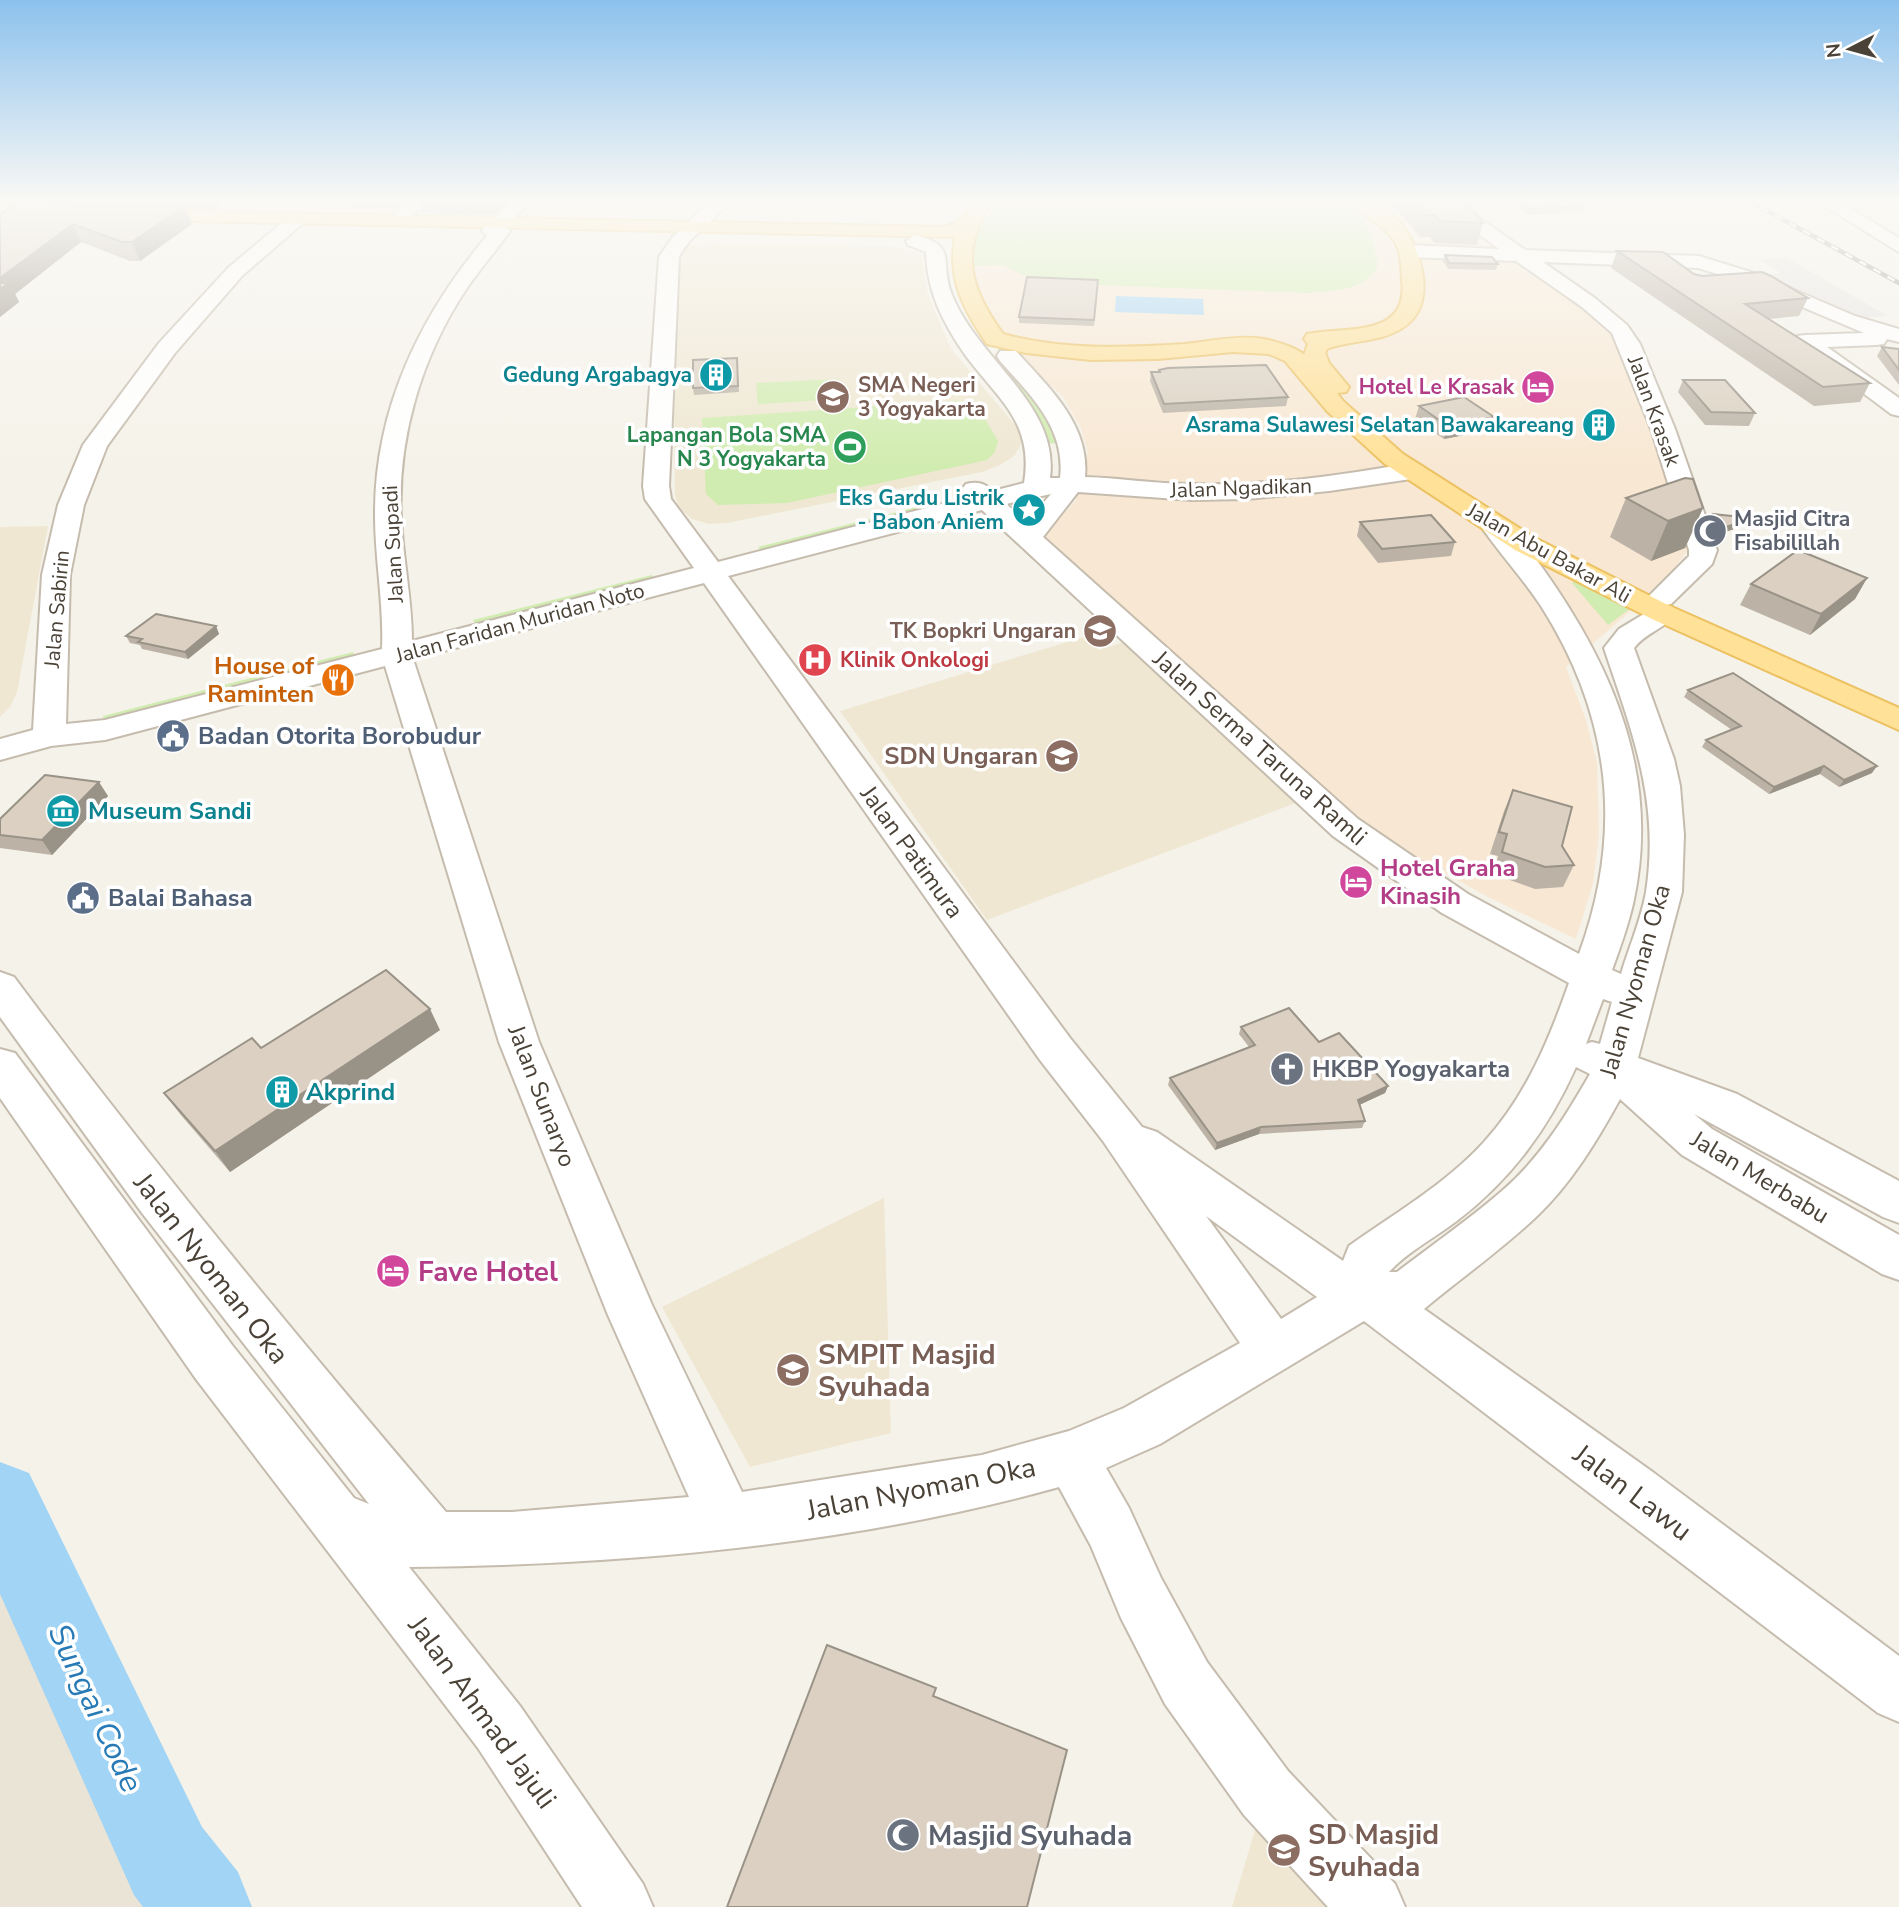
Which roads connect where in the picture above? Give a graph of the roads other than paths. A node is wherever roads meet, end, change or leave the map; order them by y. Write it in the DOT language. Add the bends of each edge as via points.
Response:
graph roads {
  1 [pos="220,289"];
  2 [pos="457,289"];
  3 [pos="667,289"];
  4 [pos="940,289"];
  5 [pos="964,289"];
  6 [pos="1413,289"];
  7 [pos="1567,289"];
  8 [pos="1774,289"];
  9 [pos="1339,337"];
  10 [pos="1899,337"];
  11 [pos="995,339"];
  12 [pos="1232,346"];
  13 [pos="1899,409"];
  14 [pos="1402,465"];
  15 [pos="1072,478"];
  16 [pos="1038,481"];
  17 [pos="981,495"];
  18 [pos="1493,525"];
  19 [pos="1028,538"];
  20 [pos="704,566"];
  21 [pos="1661,605"];
  22 [pos="398,644"];
  23 [pos="1899,704"];
  24 [pos="1899,720"];
  25 [pos="50,736"];
  26 [pos="0,750"];
  27 [pos="1591,976"];
  28 [pos="0,987"];
  29 [pos="1633,997"];
  30 [pos="1565,1047"];
  31 [pos="16,1062"];
  32 [pos="1615,1068"];
  33 [pos="78,1094"];
  34 [pos="37,1116"];
  35 [pos="1118,1128"];
  36 [pos="1899,1203"];
  37 [pos="184,1233"];
  38 [pos="1899,1259"];
  39 [pos="142,1260"];
  40 [pos="1361,1296"];
  41 [pos="259,1331"];
  42 [pos="1274,1350"];
  43 [pos="214,1362"];
  44 [pos="1071,1457"];
  45 [pos="340,1520"];
  46 [pos="728,1521"];
  47 [pos="435,1541"];
  48 [pos="1899,1692"];
  49 [pos="620,1907"];
  50 [pos="1372,1907"];
  1 -- 25 [label="street, Jalan Sabirin" via="167,348 95,445 71,505 56,575"];
  2 -- 22 [label="street, Jalan Supadi" via="437,321 398,419 388,510"];
  3 -- 20 [label="street, Jalan Patimura" via="656,486 662,506"];
  4 -- 16 [label="street" via="956,324 1031,423 1039,446"];
  5 -- 11 [label="main road"];
  6 -- 9 [label="main road" via="1408,313 1384,328"];
  7 -- 21 [label="street, Jalan Krasak" via="1620,328 1629,344 1703,550 1702,558"];
  8 -- 10 [label="street"];
  9 -- 12 [label="main road"];
  9 -- 21 [label="main road, Jalan Abu Bakar Ali" via="1314,348 1315,358 1353,404 1409,453 1516,523"];
  10 -- 13 [label="street" via="1805,341"];
  11 -- 12 [label="main road" via="1028,348 1091,352"];
  11 -- 15 [label="street" via="1062,418"];
  12 -- 14 [label="main road, Jalan Abu Bakar Ali" via="1272,348 1293,356 1335,406"];
  14 -- 15 [label="street, Jalan Ngadikan" via="1321,486 1164,491"];
  14 -- 18 [label="main road, Jalan Abu Bakar Ali"];
  15 -- 16 [label="street, Jalan Ngadikan"];
  15 -- 19 [label="street"];
  16 -- 17 [label="street, Jalan Faridan Muridan Noto"];
  17 -- 19 [label="street, Jalan Serma Taruna Ramli"];
  17 -- 20 [label="street, Jalan Faridan Muridan Noto"];
  18 -- 21 [label="main road, Jalan Abu Bakar Ali" via="1575,571"];
  18 -- 27 [label="street, Jalan Nyoman Oka" via="1542,585 1581,647 1616,748 1623,794 1620,873"];
  19 -- 27 [label="street, Jalan Serma Taruna Ramli" via="1366,844 1458,904"];
  20 -- 22 [label="street, Jalan Faridan Muridan Noto"];
  20 -- 35 [label="street, Jalan Patimura" via="1055,1049"];
  21 -- 23 [label="main road, Jalan Abu Bakar Ali"];
  21 -- 24 [label="main road, Jalan Abu Bakar Ali"];
  21 -- 29 [label="street, Jalan Nyoman Oka" via="1619,648 1657,759 1666,835 1664,892"];
  22 -- 25 [label="street, Jalan Faridan Muridan Noto" via="105,730"];
  22 -- 46 [label="street, Jalan Sunaryo" via="519,1042 632,1315"];
  25 -- 26 [label="street, Jalan Faridan Muridan Noto"];
  27 -- 29 [label="street, Jalan Serma Taruna Ramli"];
  27 -- 30 [label="street, Jalan Nyoman Oka"];
  28 -- 31 [label="street, Jalan Nyoman Oka"];
  29 -- 32 [label="street, Jalan Nyoman Oka"];
  30 -- 32 [label="street"];
  30 -- 40 [label="street, Jalan Nyoman Oka" via="1531,1115 1498,1157 1366,1261"];
  31 -- 33 [label="street, Jalan Nyoman Oka"];
  31 -- 34 [label="street, Jalan Nyoman Oka"];
  32 -- 36 [label="street, Jalan Merbabu" via="1722,1106"];
  32 -- 38 [label="street, Jalan Merbabu" via="1697,1143"];
  32 -- 40 [label="street, Jalan Nyoman Oka" via="1583,1126 1520,1203 1406,1294"];
  33 -- 34 [label="street"];
  33 -- 37 [label="street, Jalan Nyoman Oka"];
  34 -- 39 [label="street, Jalan Nyoman Oka"];
  35 -- 40 [label="street, Jalan Patimura"];
  35 -- 42 [label="street, Jalan Patimura"];
  37 -- 39 [label="street"];
  37 -- 41 [label="street, Jalan Nyoman Oka"];
  39 -- 43 [label="street, Jalan Nyoman Oka"];
  40 -- 42 [label="street, Jalan Nyoman Oka"];
  40 -- 48 [label="street, Jalan Lawu" via="1634,1492"];
  41 -- 43 [label="street"];
  41 -- 47 [label="street, Jalan Nyoman Oka"];
  42 -- 44 [label="street, Jalan Nyoman Oka" via="1143,1426"];
  43 -- 45 [label="street, Jalan Nyoman Oka"];
  44 -- 46 [label="street, Jalan Nyoman Oka" via="982,1482"];
  44 -- 50 [label="street" via="1186,1683 1266,1793"];
  45 -- 47 [label="street, Jalan Nyoman Oka" via="383,1536"];
  45 -- 49 [label="street, Jalan Ahmad Jajuli" via="499,1727"];
  46 -- 47 [label="street, Jalan Nyoman Oka"];
}
